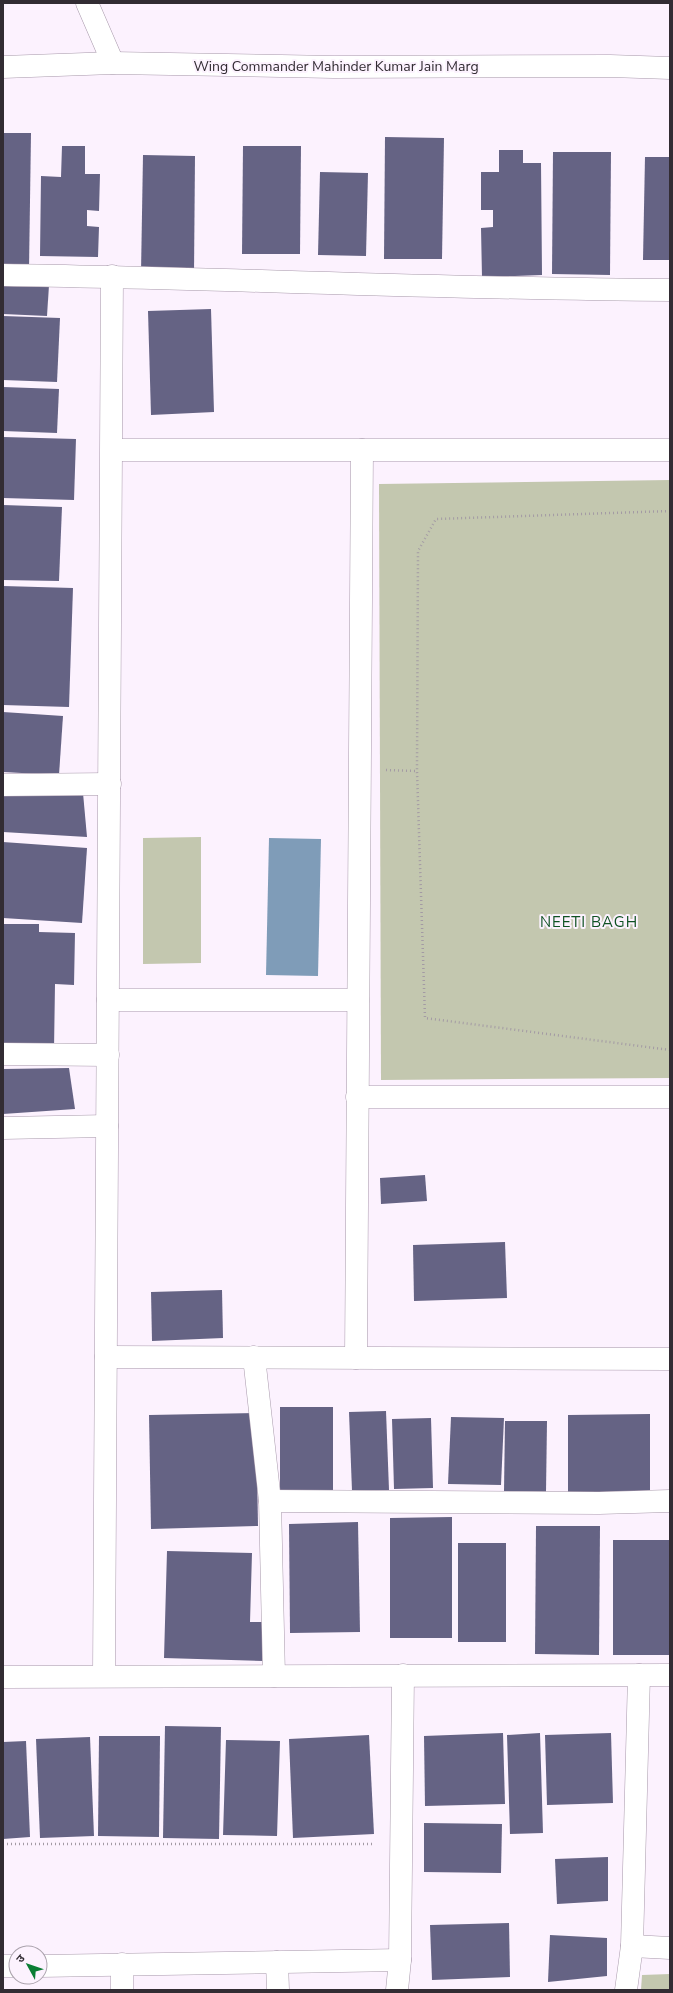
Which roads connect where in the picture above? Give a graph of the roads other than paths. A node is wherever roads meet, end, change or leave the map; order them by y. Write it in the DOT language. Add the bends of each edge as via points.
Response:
graph roads {
  1 [pos="87,3"];
  2 [pos="113,63"];
  3 [pos="3,67"];
  4 [pos="670,68"];
  5 [pos="3,275"];
  6 [pos="112,276"];
  7 [pos="670,290"];
  8 [pos="112,450"];
  9 [pos="362,450"];
  10 [pos="670,450"];
  11 [pos="110,784"];
  12 [pos="3,785"];
  13 [pos="108,1000"];
  14 [pos="358,1000"];
  15 [pos="3,1054"];
  16 [pos="108,1055"];
  17 [pos="358,1096"];
  18 [pos="670,1097"];
  19 [pos="107,1126"];
  20 [pos="3,1128"];
  21 [pos="106,1357"];
  22 [pos="254,1357"];
  23 [pos="356,1358"];
  24 [pos="670,1359"];
  25 [pos="270,1501"];
  26 [pos="670,1501"];
  27 [pos="639,1674"];
  28 [pos="403,1675"];
  29 [pos="670,1675"];
  30 [pos="104,1676"];
  31 [pos="274,1676"];
  32 [pos="3,1677"];
  33 [pos="632,1946"];
  34 [pos="670,1948"];
  35 [pos="400,1960"];
  36 [pos="277,1962"];
  37 [pos="122,1964"];
  38 [pos="48,1966"];
  39 [pos="122,1990"];
  40 [pos="278,1990"];
  41 [pos="398,1990"];
  42 [pos="626,1990"];
  1 -- 2 [label="street"];
  2 -- 3 [label="street, Wing Commander Mahinder Kumar Jain Marg"];
  2 -- 4 [label="street, Wing Commander Mahinder Kumar Jain Marg" via="334,68"];
  5 -- 6 [label="street"];
  6 -- 7 [label="street" via="538,290"];
  6 -- 8 [label="street"];
  8 -- 9 [label="street"];
  8 -- 11 [label="street"];
  9 -- 10 [label="street"];
  9 -- 14 [label="street"];
  11 -- 12 [label="street"];
  11 -- 13 [label="street"];
  13 -- 14 [label="street"];
  13 -- 16 [label="street"];
  14 -- 17 [label="street"];
  15 -- 16 [label="street"];
  16 -- 19 [label="street"];
  17 -- 18 [label="street"];
  17 -- 23 [label="street"];
  19 -- 20 [label="street"];
  19 -- 21 [label="street"];
  21 -- 22 [label="street"];
  21 -- 30 [label="street"];
  22 -- 23 [label="street"];
  22 -- 25 [label="street"];
  23 -- 24 [label="street"];
  25 -- 26 [label="street"];
  25 -- 31 [label="street"];
  27 -- 28 [label="street"];
  27 -- 29 [label="street"];
  27 -- 33 [label="street"];
  28 -- 31 [label="street"];
  28 -- 35 [label="street"];
  30 -- 31 [label="street"];
  30 -- 32 [label="street"];
  33 -- 34 [label="street"];
  33 -- 42 [label="street"];
  35 -- 36 [label="street"];
  35 -- 41 [label="street"];
  36 -- 37 [label="street"];
  36 -- 40 [label="street"];
  37 -- 38 [label="street"];
  37 -- 39 [label="street"];
}
